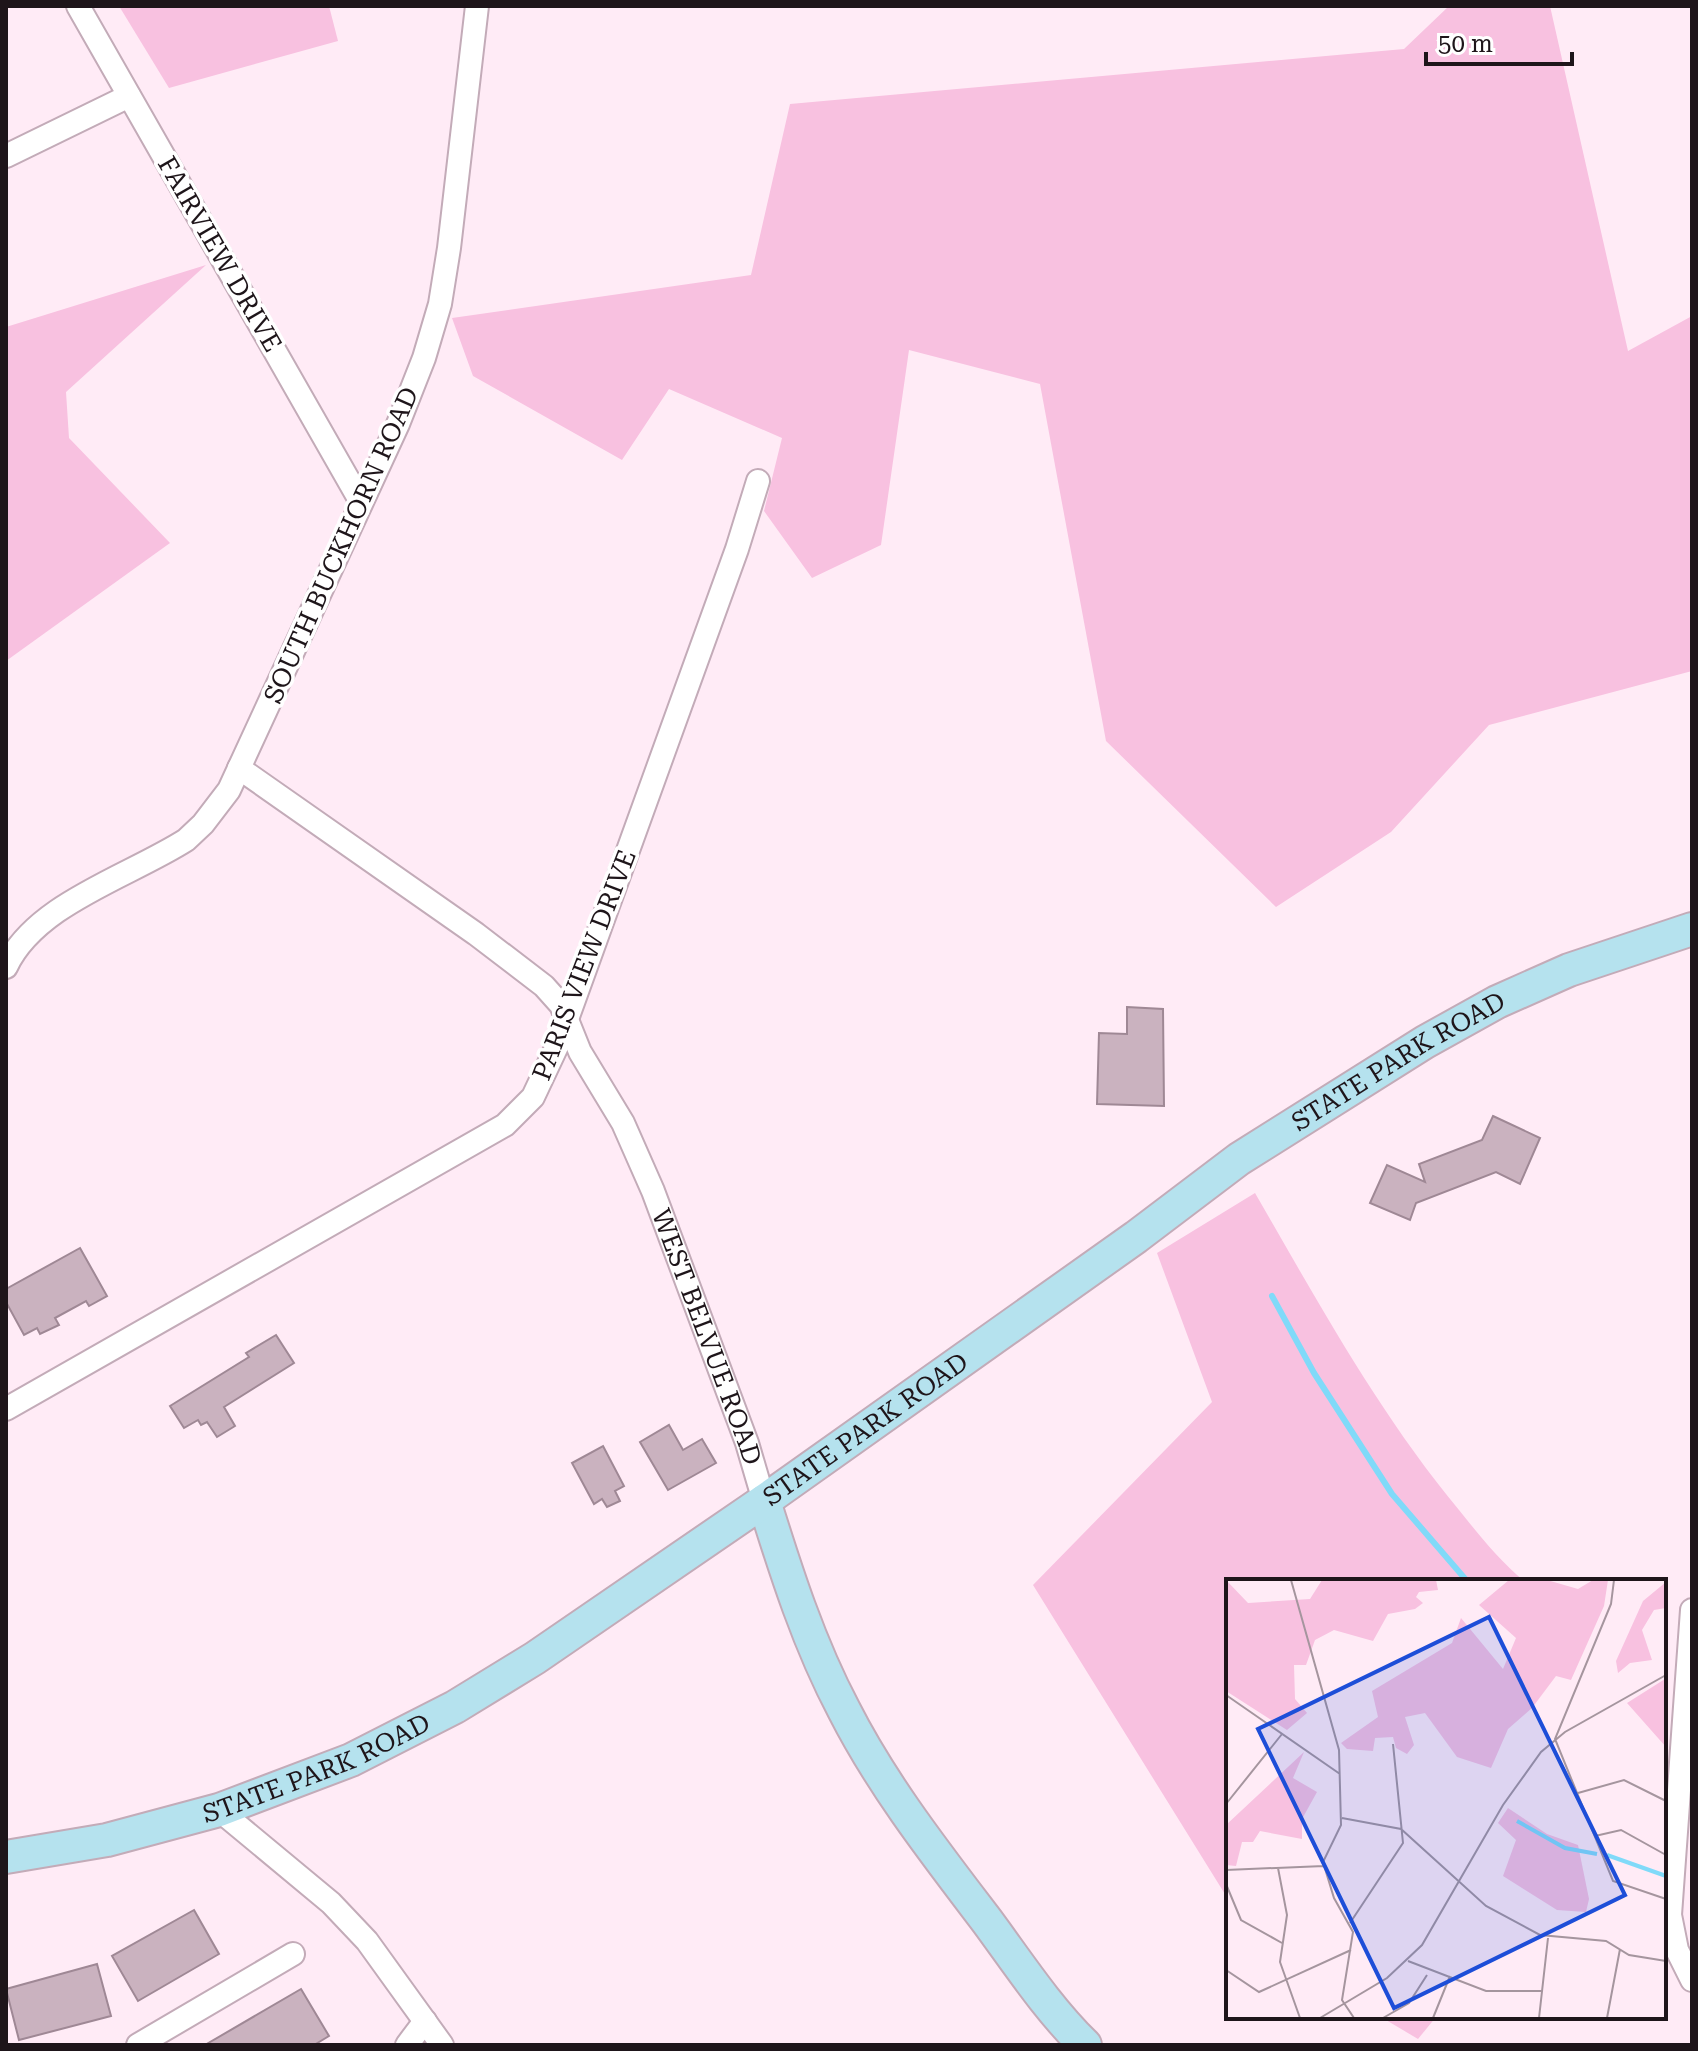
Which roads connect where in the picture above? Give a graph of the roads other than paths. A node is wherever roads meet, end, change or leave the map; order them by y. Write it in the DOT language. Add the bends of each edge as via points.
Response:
graph roads {
  1 [pos="78,6"];
  2 [pos="477,6"];
  3 [pos="129,96"];
  4 [pos="6,156"];
  5 [pos="758,481"];
  6 [pos="361,502"];
  7 [pos="239,768"];
  8 [pos="1692,929"];
  9 [pos="6,967"];
  10 [pos="567,1017"];
  11 [pos="6,1409"];
  12 [pos="764,1501"];
  13 [pos="1692,1613"];
  14 [pos="219,1810"];
  15 [pos="6,1857"];
  16 [pos="293,1954"];
  17 [pos="1692,1980"];
  18 [pos="425,2021"];
  19 [pos="138,2045"];
  20 [pos="407,2045"];
  21 [pos="442,2045"];
  22 [pos="1085,2045"];
  1 -- 3 [label="street, FAIRVIEW DRIVE"];
  2 -- 6 [label="street, SOUTH BUCKHORN ROAD" via="440,304 408,398"];
  3 -- 4 [label="street"];
  3 -- 6 [label="street, FAIRVIEW DRIVE"];
  5 -- 10 [label="street, PARIS VIEW DRIVE"];
  6 -- 7 [label="street, SOUTH BUCKHORN ROAD"];
  7 -- 9 [label="street, SOUTH BUCKHORN ROAD" via="216,809 186,840 40,922 19,942"];
  7 -- 10 [label="street, WEST BELVUE ROAD" via="476,934 544,986"];
  8 -- 12 [label="main road, STATE PARK ROAD" via="1569,970 1425,1042 1239,1159"];
  10 -- 11 [label="street, PARIS VIEW DRIVE" via="533,1097 505,1125"];
  10 -- 12 [label="street, WEST BELVUE ROAD" via="653,1191"];
  12 -- 14 [label="main road, STATE PARK ROAD" via="455,1707 351,1760"];
  12 -- 22 [label="main road, WEST BELVUE ROAD" via="820,1658 868,1754 967,1896"];
  13 -- 17 [label="street" via="1670,1915 1677,1950"];
  14 -- 15 [label="main road, STATE PARK ROAD" via="107,1840"];
  14 -- 18 [label="street" via="340,1913"];
  16 -- 19 [label="street"];
  18 -- 20 [label="street"];
  18 -- 21 [label="street"];
}
